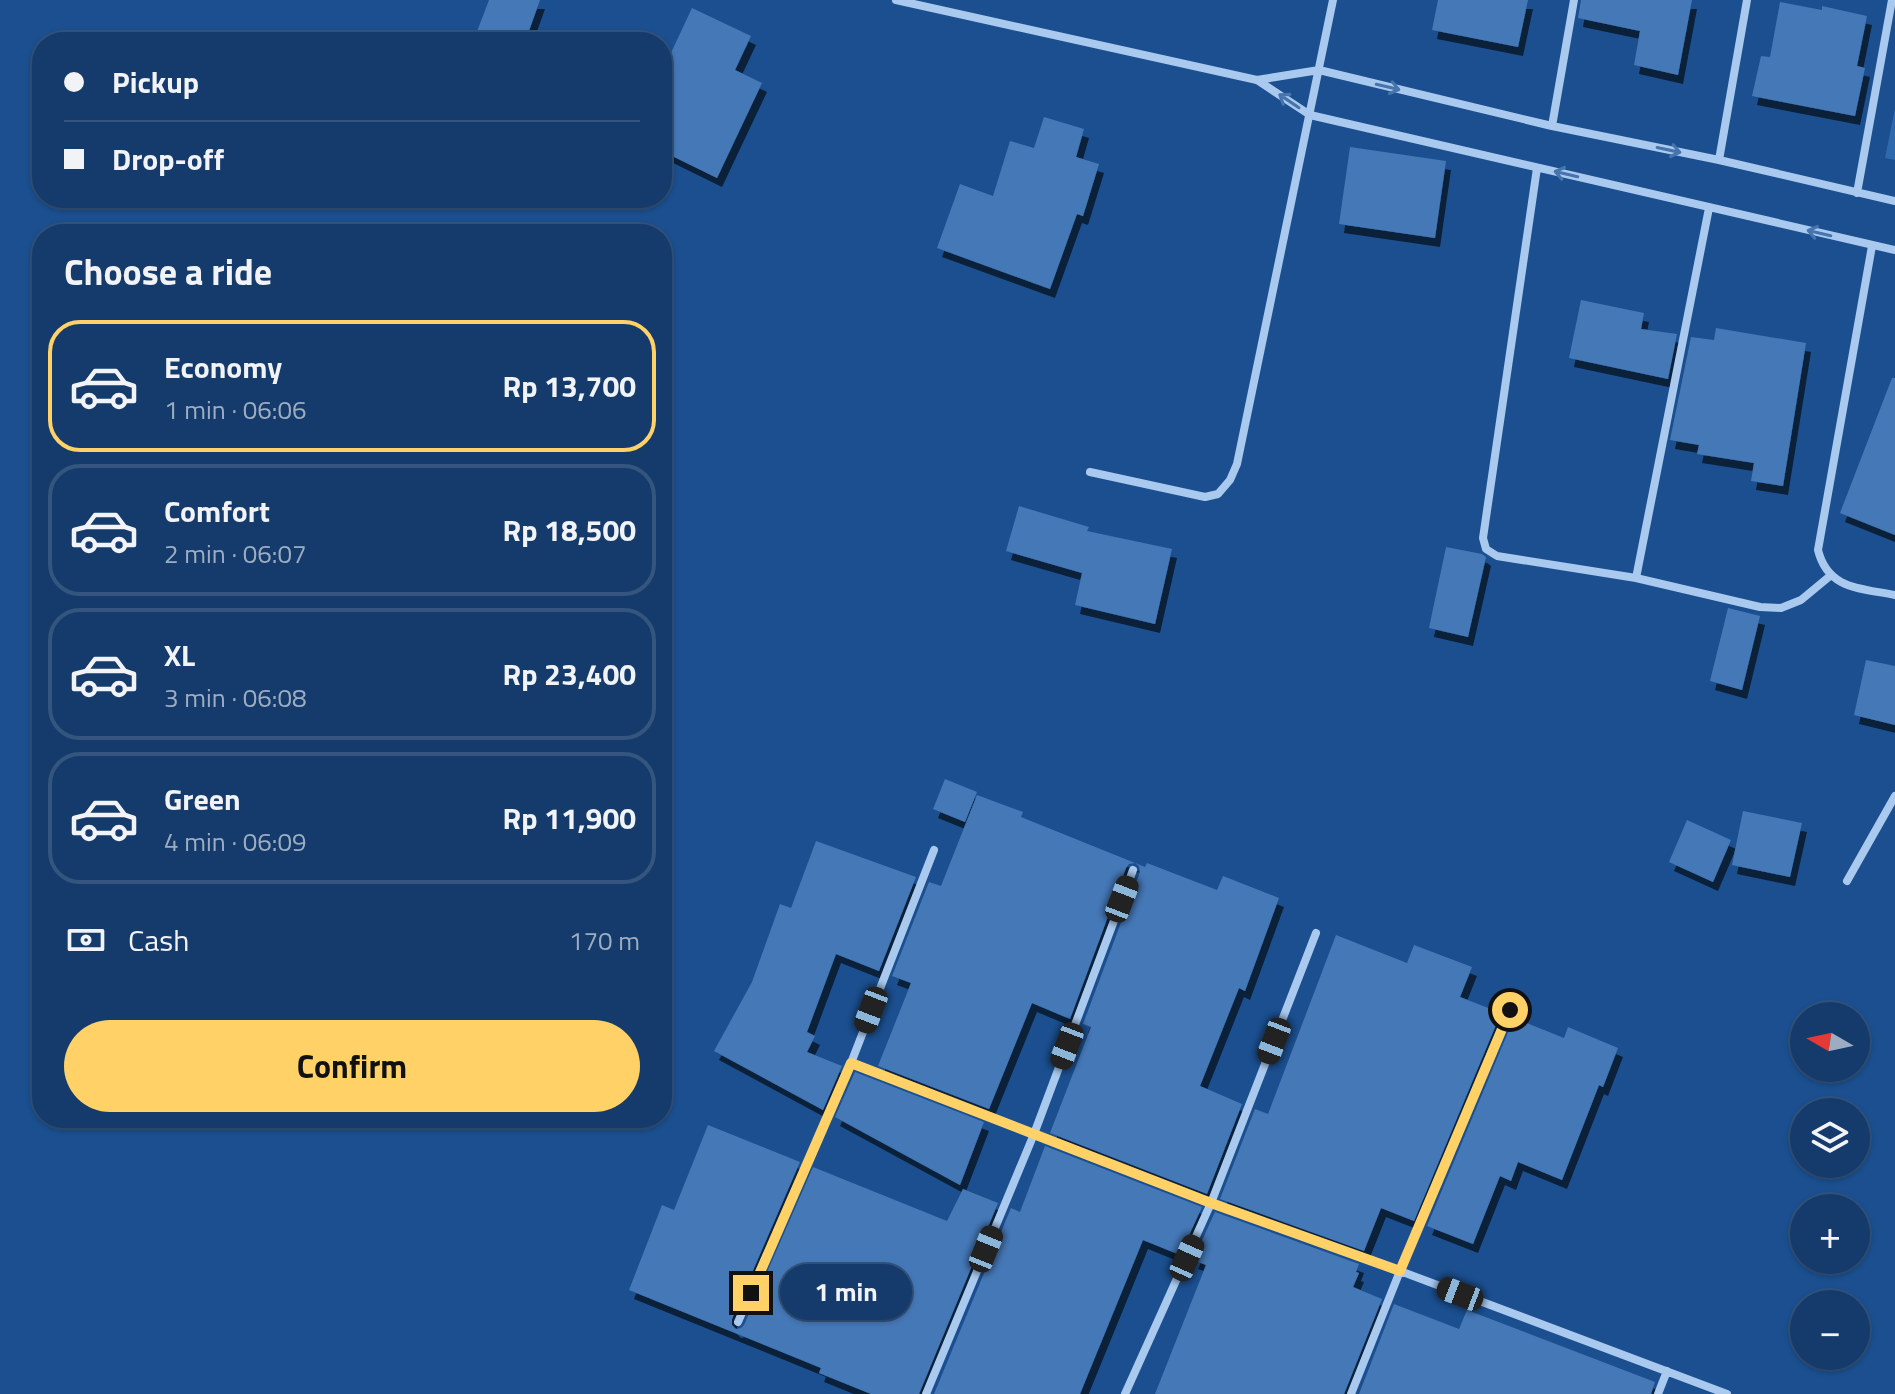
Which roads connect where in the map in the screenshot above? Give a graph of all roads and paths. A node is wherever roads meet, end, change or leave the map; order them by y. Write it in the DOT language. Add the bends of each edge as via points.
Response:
graph roads {
  1 [pos="896,0"];
  2 [pos="1333,0"];
  3 [pos="1574,0"];
  4 [pos="1747,0"];
  5 [pos="1892,0"];
  6 [pos="1319,70"];
  7 [pos="1257,80"];
  8 [pos="1310,115"];
  9 [pos="1552,126"];
  10 [pos="1719,160"];
  11 [pos="1537,168"];
  12 [pos="1857,193"];
  13 [pos="1895,201"];
  14 [pos="1709,208"];
  15 [pos="1872,246"];
  16 [pos="1895,250"];
  17 [pos="1090,472"];
  18 [pos="1830,576"];
  19 [pos="1636,578"];
  20 [pos="1895,595"];
  21 [pos="1895,796"];
  22 [pos="934,850"];
  23 [pos="1133,870"];
  24 [pos="1847,881"];
  25 [pos="1316,933"];
  26 [pos="1510,1010"];
  27 [pos="851,1063"];
  28 [pos="1034,1134"];
  29 [pos="1211,1203"];
  30 [pos="1400,1271"];
  31 [pos="738,1322"];
  32 [pos="1667,1371"];
  33 [pos="926,1394"];
  34 [pos="1125,1394"];
  35 [pos="1351,1394"];
  36 [pos="1658,1394"];
  37 [pos="1727,1394"];
  1 -- 7 [label="street"];
  2 -- 6 [label="street"];
  3 -- 9 [label="street"];
  4 -- 10 [label="street"];
  5 -- 12 [label="street"];
  6 -- 7 [label="street"];
  6 -- 8 [label="street"];
  6 -- 9 [label="street, one-way"];
  8 -- 7 [label="street, one-way"];
  8 -- 11 [label="street"];
  8 -- 17 [label="street" via="1230,480 1218,494 1205,497"];
  9 -- 10 [label="street, one-way"];
  10 -- 12 [label="street"];
  14 -- 11 [label="street, one-way"];
  11 -- 19 [label="street" via="1483,538 1486,549 1497,556"];
  12 -- 13 [label="street"];
  15 -- 14 [label="street, one-way"];
  14 -- 19 [label="street"];
  15 -- 16 [label="street"];
  15 -- 18 [label="street" via="1818,550"];
  18 -- 19 [label="street" via="1801,600 1781,608"];
  18 -- 20 [label="street" via="1845,585"];
  21 -- 24 [label="street"];
  22 -- 27 [label="street"];
  23 -- 28 [label="street"];
  25 -- 29 [label="street"];
  26 -- 30 [label="street"];
  27 -- 28 [label="street"];
  27 -- 31 [label="street"];
  28 -- 29 [label="street"];
  28 -- 33 [label="street"];
  29 -- 30 [label="street"];
  29 -- 34 [label="street"];
  30 -- 32 [label="street"];
  30 -- 35 [label="street"];
  32 -- 36 [label="street"];
  32 -- 37 [label="street"];
}
